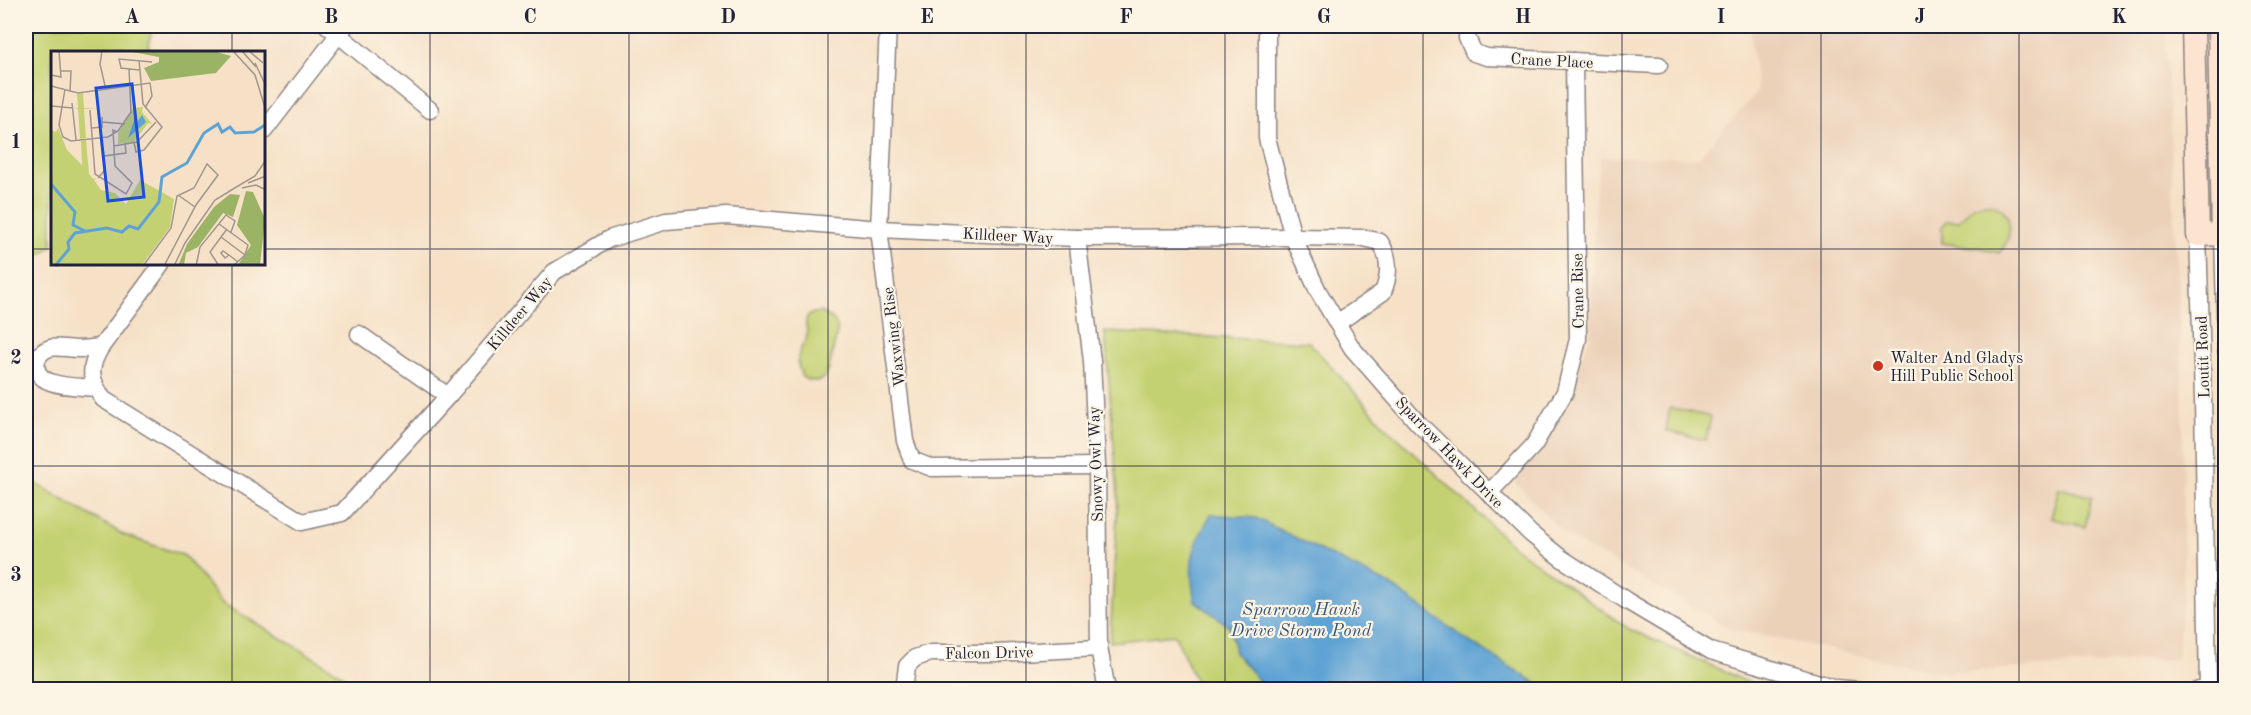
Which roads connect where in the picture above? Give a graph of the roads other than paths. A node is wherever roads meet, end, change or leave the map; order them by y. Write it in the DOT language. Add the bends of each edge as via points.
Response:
graph roads {
  1 [pos="888,26"];
  2 [pos="1267,26"];
  3 [pos="1468,26"];
  4 [pos="2193,26"];
  5 [pos="2219,26"];
  6 [pos="337,28"];
  7 [pos="1574,61"];
  8 [pos="1659,65"];
  9 [pos="430,110"];
  10 [pos="266,128"];
  11 [pos="2197,206"];
  12 [pos="2224,206"];
  13 [pos="879,229"];
  14 [pos="2224,234"];
  15 [pos="2198,236"];
  16 [pos="1293,237"];
  17 [pos="1077,238"];
  18 [pos="161,266"];
  19 [pos="1337,323"];
  20 [pos="359,334"];
  21 [pos="101,347"];
  22 [pos="2226,350"];
  23 [pos="96,388"];
  24 [pos="448,396"];
  25 [pos="1097,466"];
  26 [pos="1489,493"];
  27 [pos="1099,648"];
  28 [pos="2226,688"];
  29 [pos="2208,689"];
  30 [pos="904,690"];
  31 [pos="1107,690"];
  32 [pos="1859,690"];
  33 [pos="2199,690"];
  1 -- 13 [label="street, Waxwing Rise"];
  2 -- 16 [label="street, Sparrow Hawk Drive" via="1267,138"];
  3 -- 7 [label="street, Crane Place" via="1467,38 1474,52 1487,57"];
  4 -- 11 [label="street, Loutit Road"];
  5 -- 12 [label="street, Loutit Road"];
  6 -- 9 [label="street"];
  6 -- 10 [label="street"];
  7 -- 8 [label="street, Crane Place"];
  7 -- 26 [label="street, Crane Rise" via="1578,339 1564,392 1534,445"];
  11 -- 12 [label="street"];
  11 -- 15 [label="street, Loutit Road"];
  12 -- 14 [label="street, Loutit Road"];
  13 -- 17 [label="street, Killdeer Way"];
  13 -- 24 [label="street, Killdeer Way" via="726,216 666,221 609,239 554,272"];
  13 -- 25 [label="street, Waxwing Rise" via="905,441 912,460 932,468"];
  14 -- 15 [label="street"];
  14 -- 22 [label="street, Loutit Road"];
  15 -- 29 [label="street, Loutit Road"];
  16 -- 17 [label="street, Killdeer Way"];
  16 -- 19 [label="street, Sparrow Hawk Drive"];
  16 -- 19 [label="street, Killdeer Way" via="1374,239 1386,251 1388,273 1383,292"];
  17 -- 25 [label="street, Snowy Owl Way" via="1092,361"];
  18 -- 21 [label="street"];
  19 -- 26 [label="street, Sparrow Hawk Drive" via="1352,348 1417,422"];
  20 -- 24 [label="street"];
  21 -- 23 [label="street" via="93,360"];
  21 -- 23 [label="street" via="53,347 42,352 37,360 43,380"];
  23 -- 24 [label="street, Killdeer Way" via="103,399 302,522 342,513"];
  25 -- 27 [label="street, Snowy Owl Way"];
  26 -- 32 [label="street, Sparrow Hawk Drive" via="1561,558 1711,651 1836,688"];
  27 -- 30 [label="street, Falcon Drive" via="931,653 915,658 907,666"];
  27 -- 31 [label="street, Snowy Owl Way"];
  28 -- 29 [label="street"];
  29 -- 33 [label="street"];
}
